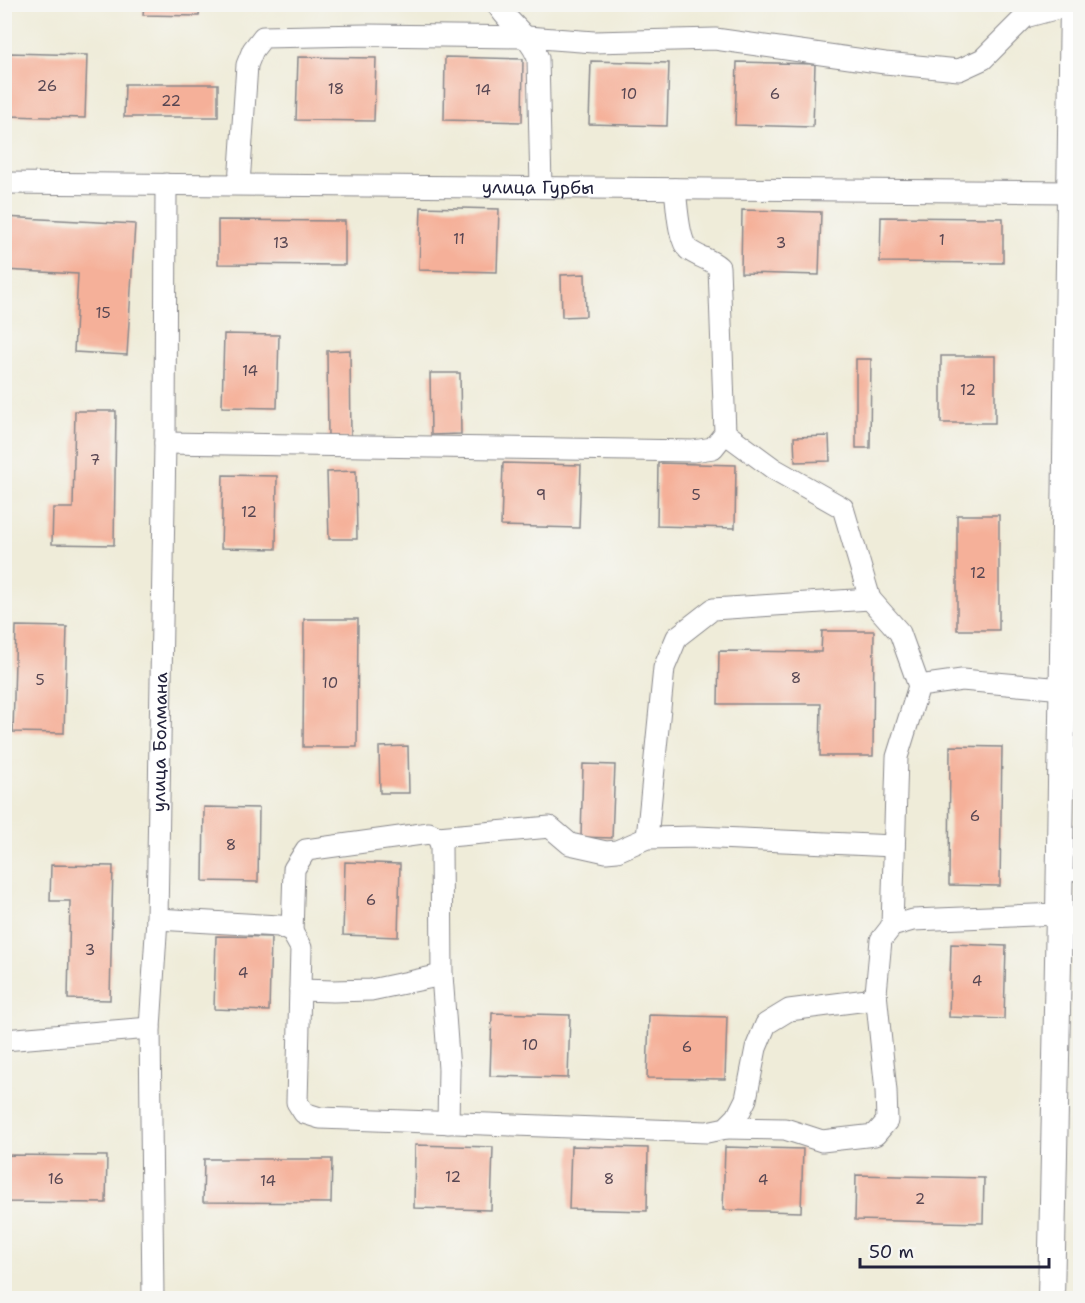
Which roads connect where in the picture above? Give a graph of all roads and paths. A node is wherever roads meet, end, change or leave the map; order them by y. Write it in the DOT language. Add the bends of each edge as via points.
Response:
graph roads {
  1 [pos="497,4"];
  2 [pos="1073,4"];
  3 [pos="527,37"];
  4 [pos="4,183"];
  5 [pos="166,184"];
  6 [pos="239,184"];
  7 [pos="541,187"];
  8 [pos="675,189"];
  9 [pos="1071,192"];
  10 [pos="725,433"];
  11 [pos="165,443"];
  12 [pos="870,599"];
  13 [pos="919,686"];
  14 [pos="1067,689"];
  15 [pos="438,837"];
  16 [pos="647,838"];
  17 [pos="894,846"];
  18 [pos="1070,876"];
  19 [pos="1059,915"];
  20 [pos="157,919"];
  21 [pos="892,926"];
  22 [pos="292,932"];
  23 [pos="442,975"];
  24 [pos="300,990"];
  25 [pos="876,993"];
  26 [pos="150,1028"];
  27 [pos="4,1040"];
  28 [pos="448,1123"];
  29 [pos="726,1128"];
  30 [pos="153,1299"];
  31 [pos="1051,1299"];
  1 -- 3 [label="street"];
  2 -- 3 [label="street" via="1025,17 983,59 959,70 716,39 594,42"];
  2 -- 9 [label="street"];
  3 -- 6 [label="street" via="263,38 247,65"];
  3 -- 7 [label="street" via="538,58"];
  4 -- 5 [label="street, улица Гурбы"];
  5 -- 6 [label="street, улица Гурбы"];
  5 -- 11 [label="street, улица Болмана"];
  6 -- 7 [label="street, улица Гурбы"];
  7 -- 8 [label="street, улица Гурбы"];
  8 -- 9 [label="street, улица Гурбы"];
  8 -- 10 [label="street" via="682,242 688,250 719,267"];
  9 -- 14 [label="street"];
  10 -- 11 [label="street" via="713,448 693,451"];
  10 -- 12 [label="street" via="774,470 843,508"];
  11 -- 20 [label="street, улица Болмана"];
  12 -- 13 [label="street" via="900,633"];
  12 -- 16 [label="street" via="713,609 677,637 664,668"];
  13 -- 14 [label="street" via="962,680"];
  13 -- 17 [label="street" via="897,757"];
  14 -- 18 [label="street"];
  15 -- 16 [label="street" via="550,827 570,844 606,852"];
  15 -- 22 [label="street" via="429,833 306,850 294,869"];
  15 -- 23 [label="street"];
  16 -- 17 [label="street"];
  17 -- 21 [label="street"];
  18 -- 19 [label="street"];
  19 -- 21 [label="street" via="913,920"];
  19 -- 31 [label="street"];
  20 -- 22 [label="street" via="279,926"];
  20 -- 26 [label="street, улица Болмана"];
  21 -- 25 [label="street" via="881,940"];
  22 -- 24 [label="street" via="301,948"];
  23 -- 24 [label="street" via="371,990"];
  23 -- 28 [label="street" via="449,1068"];
  24 -- 28 [label="street" via="297,1102 304,1113 320,1118"];
  25 -- 29 [label="street" via="867,1000 789,1010 766,1024 756,1048 746,1099"];
  25 -- 29 [label="street" via="887,1121 875,1135 822,1141 785,1129"];
  26 -- 27 [label="street"];
  26 -- 30 [label="street, улица Болмана"];
  28 -- 29 [label="street" via="707,1132"];
}
